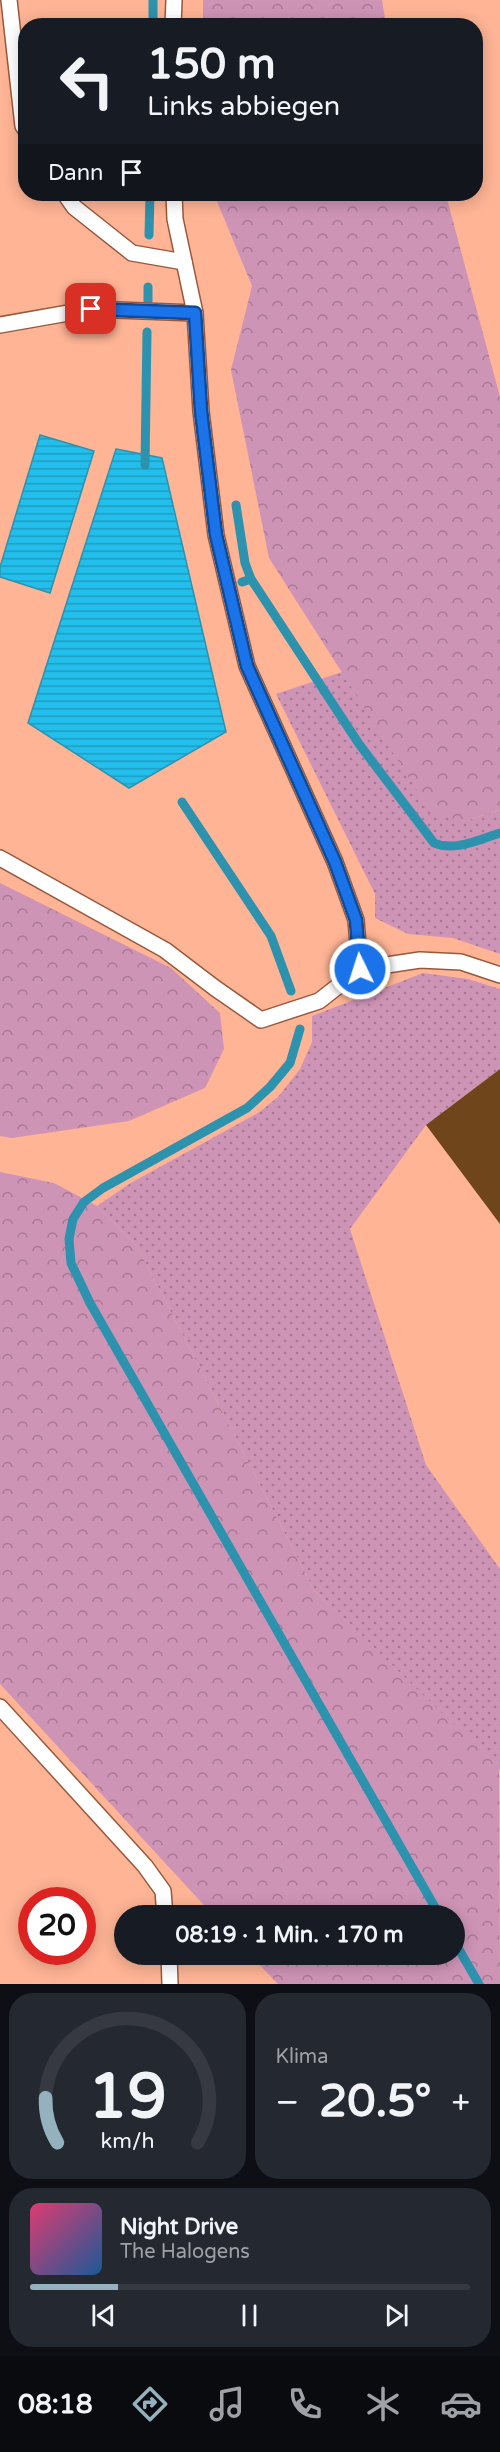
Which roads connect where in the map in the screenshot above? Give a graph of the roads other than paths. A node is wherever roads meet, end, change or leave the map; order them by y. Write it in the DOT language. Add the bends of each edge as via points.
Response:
graph roads {
  1 [pos="9,0"];
  2 [pos="174,0"];
  3 [pos="173,18"];
  4 [pos="18,81"];
  5 [pos="70,201"];
  6 [pos="174,201"];
  7 [pos="184,262"];
  8 [pos="195,313"];
  9 [pos="0,325"];
  10 [pos="0,858"];
  11 [pos="360,969"];
  12 [pos="500,975"];
  13 [pos="0,1707"];
  14 [pos="164,1905"];
  15 [pos="169,1965"];
  16 [pos="170,1984"];
  1 -- 4 [label="lane"];
  2 -- 3 [label="lane"];
  5 -- 7 [label="lane" via="132,253"];
  6 -- 7 [label="lane"];
  7 -- 8 [label="lane"];
  8 -- 9 [label="lane" via="91,309"];
  8 -- 11 [label="lane" via="201,411 216,535 247,666 335,862 356,920"];
  10 -- 11 [label="lane" via="165,950 261,1020 319,1001"];
  11 -- 12 [label="lane" via="420,960 461,962"];
  13 -- 14 [label="lane" via="145,1866 163,1891"];
  15 -- 16 [label="lane"];
}
